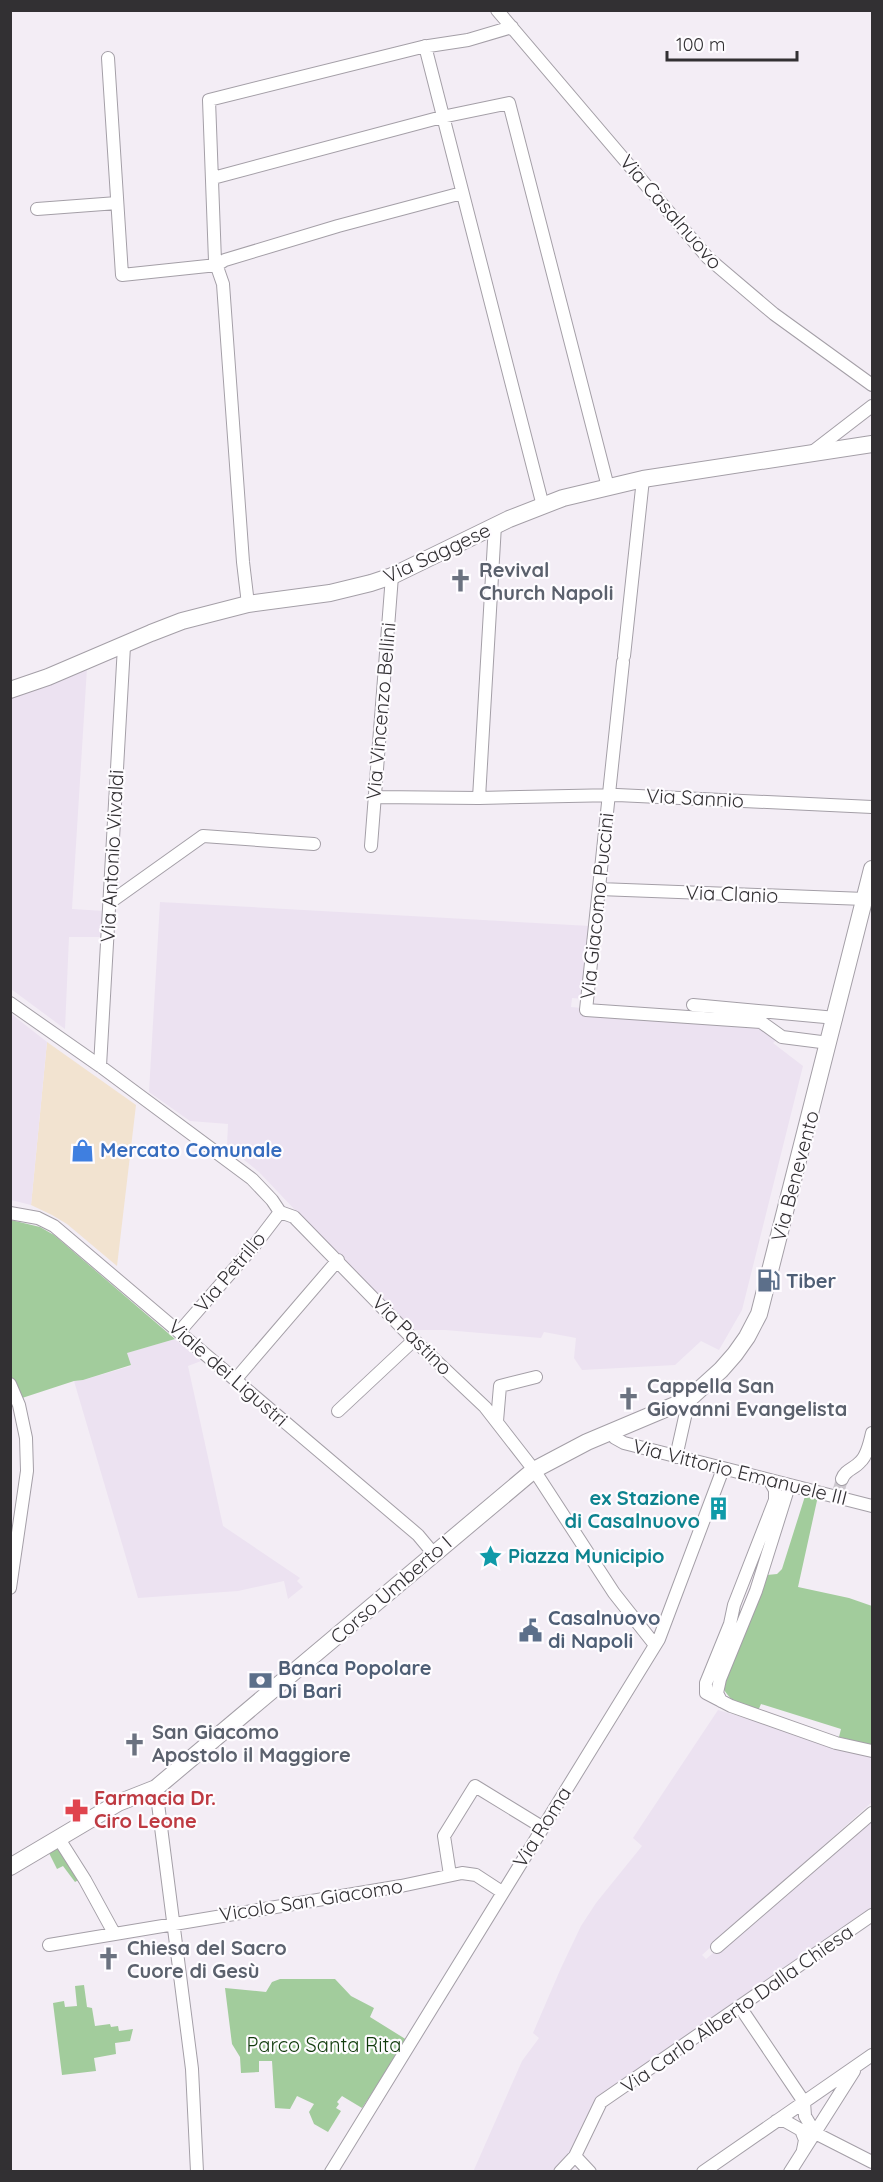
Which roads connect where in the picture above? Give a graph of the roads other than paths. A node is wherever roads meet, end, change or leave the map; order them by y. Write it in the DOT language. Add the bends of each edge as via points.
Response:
graph roads {
  1 [pos="497,10"];
  2 [pos="512,27"];
  3 [pos="425,46"];
  4 [pos="108,58"];
  5 [pos="442,117"];
  6 [pos="213,178"];
  7 [pos="462,193"];
  8 [pos="117,203"];
  9 [pos="37,209"];
  10 [pos="217,265"];
  11 [pos="873,385"];
  12 [pos="873,406"];
  13 [pos="873,444"];
  14 [pos="810,454"];
  15 [pos="643,479"];
  16 [pos="608,487"];
  17 [pos="543,506"];
  18 [pos="495,525"];
  19 [pos="392,576"];
  20 [pos="248,604"];
  21 [pos="124,646"];
  22 [pos="10,690"];
  23 [pos="608,795"];
  24 [pos="374,798"];
  25 [pos="479,798"];
  26 [pos="873,807"];
  27 [pos="314,844"];
  28 [pos="371,846"];
  29 [pos="873,869"];
  30 [pos="599,889"];
  31 [pos="865,899"];
  32 [pos="110,903"];
  33 [pos="10,1003"];
  34 [pos="693,1005"];
  35 [pos="836,1018"];
  36 [pos="830,1043"];
  37 [pos="100,1066"];
  38 [pos="280,1212"];
  39 [pos="10,1213"];
  40 [pos="338,1260"];
  41 [pos="180,1331"];
  42 [pos="414,1340"];
  43 [pos="536,1377"];
  44 [pos="236,1380"];
  45 [pos="11,1384"];
  46 [pos="689,1398"];
  47 [pos="339,1411"];
  48 [pos="497,1421"];
  49 [pos="612,1432"];
  50 [pos="873,1433"];
  51 [pos="676,1457"];
  52 [pos="723,1469"];
  53 [pos="534,1470"];
  54 [pos="842,1479"];
  55 [pos="770,1481"];
  56 [pos="789,1486"];
  57 [pos="873,1506"];
  58 [pos="433,1553"];
  59 [pos="10,1588"];
  60 [pos="655,1645"];
  61 [pos="721,1701"];
  62 [pos="873,1751"];
  63 [pos="156,1788"];
  64 [pos="873,1813"];
  65 [pos="542,1827"];
  66 [pos="58,1839"];
  67 [pos="10,1867"];
  68 [pos="450,1875"];
  69 [pos="502,1892"];
  70 [pos="873,1915"];
  71 [pos="174,1923"];
  72 [pos="114,1933"];
  73 [pos="49,1945"];
  74 [pos="717,1947"];
  75 [pos="740,2007"];
  76 [pos="873,2055"];
  77 [pos="858,2065"];
  78 [pos="821,2090"];
  79 [pos="804,2102"];
  80 [pos="833,2104"];
  81 [pos="776,2121"];
  82 [pos="815,2133"];
  83 [pos="803,2151"];
  84 [pos="575,2156"];
  85 [pos="873,2162"];
  86 [pos="197,2172"];
  87 [pos="331,2172"];
  88 [pos="561,2172"];
  89 [pos="590,2172"];
  90 [pos="703,2172"];
  91 [pos="790,2172"];
  1 -- 2 [label="street, Via Casalnuovo"];
  2 -- 3 [label="street" via="468,40"];
  2 -- 11 [label="street, Via Casalnuovo" via="708,258 774,314"];
  3 -- 5 [label="street"];
  3 -- 6 [label="street" via="209,100"];
  4 -- 8 [label="street"];
  5 -- 6 [label="street"];
  5 -- 7 [label="street"];
  5 -- 16 [label="street" via="509,104"];
  6 -- 10 [label="street"];
  7 -- 10 [label="street" via="338,226"];
  7 -- 17 [label="street"];
  8 -- 9 [label="street"];
  8 -- 10 [label="street" via="122,274"];
  10 -- 20 [label="street" via="223,284"];
  12 -- 14 [label="street"];
  13 -- 14 [label="main road, Via Saggese"];
  14 -- 15 [label="main road, Via Saggese"];
  15 -- 16 [label="main road, Via Saggese"];
  15 -- 23 [label="street, Via Giacomo Puccini"];
  16 -- 17 [label="main road, Via Saggese"];
  17 -- 18 [label="main road, Via Saggese"];
  18 -- 19 [label="main road, Via Saggese"];
  18 -- 25 [label="street"];
  19 -- 20 [label="main road, Via Saggese" via="330,593"];
  19 -- 24 [label="street, Via Vincenzo Bellini"];
  20 -- 21 [label="main road, Via Saggese" via="182,621"];
  21 -- 22 [label="main road, Via Saggese"];
  21 -- 32 [label="street, Via Antonio Vivaldi"];
  23 -- 25 [label="street, Via Sannio"];
  23 -- 26 [label="street, Via Sannio"];
  23 -- 30 [label="street, Via Giacomo Puccini"];
  24 -- 25 [label="street, Via Sannio"];
  24 -- 28 [label="street, Via Vincenzo Bellini"];
  27 -- 32 [label="street" via="203,836"];
  29 -- 31 [label="main road, Via Benevento"];
  30 -- 31 [label="street, Via Clanio"];
  30 -- 36 [label="street, Via Giacomo Puccini" via="586,1010 761,1022 783,1037"];
  31 -- 35 [label="main road, Via Benevento"];
  32 -- 37 [label="street, Via Antonio Vivaldi"];
  33 -- 37 [label="street"];
  34 -- 35 [label="street"];
  35 -- 36 [label="main road, Via Benevento"];
  36 -- 46 [label="main road, Via Benevento" via="759,1314 735,1354"];
  37 -- 38 [label="street" via="252,1179"];
  38 -- 40 [label="street, Via Pastino" via="294,1216"];
  38 -- 41 [label="street, Via Petrillo"];
  39 -- 41 [label="street, Viale dei Ligustri" via="38,1218 54,1226"];
  40 -- 42 [label="street, Via Pastino"];
  40 -- 44 [label="street"];
  41 -- 44 [label="street, Viale dei Ligustri"];
  42 -- 47 [label="street"];
  42 -- 48 [label="street, Via Pastino"];
  43 -- 48 [label="street" via="500,1386"];
  44 -- 58 [label="street, Viale dei Ligustri" via="418,1535"];
  45 -- 59 [label="street" via="26,1438 27,1471"];
  46 -- 49 [label="main road, Via Benevento"];
  46 -- 51 [label="street"];
  48 -- 53 [label="street, Via Pastino"];
  49 -- 51 [label="street, Via Vittorio Emanuele III" via="624,1443"];
  49 -- 53 [label="main road, Via Benevento"];
  50 -- 54 [label="street" via="860,1462"];
  51 -- 52 [label="street, Via Vittorio Emanuele III"];
  52 -- 55 [label="street, Via Vittorio Emanuele III"];
  52 -- 60 [label="street, Via Roma"];
  53 -- 58 [label="main road, Corso Umberto I"];
  53 -- 60 [label="street, Via Pastino" via="614,1593"];
  55 -- 56 [label="street, Via Vittorio Emanuele III"];
  55 -- 61 [label="street" via="775,1500 706,1683 706,1694"];
  56 -- 57 [label="street, Via Vittorio Emanuele III"];
  56 -- 61 [label="street" via="756,1592 720,1678 717,1693"];
  58 -- 63 [label="main road, Corso Umberto I"];
  60 -- 65 [label="street, Via Roma"];
  61 -- 62 [label="street" via="836,1743"];
  63 -- 66 [label="main road, Corso Umberto I" via="118,1803"];
  63 -- 71 [label="street"];
  64 -- 74 [label="street"];
  65 -- 68 [label="street" via="474,1786 444,1836"];
  65 -- 69 [label="street, Via Roma"];
  66 -- 67 [label="main road, Corso Umberto I"];
  66 -- 72 [label="street"];
  68 -- 69 [label="street, Vicolo San Giacomo" via="470,1873"];
  68 -- 71 [label="street, Vicolo San Giacomo"];
  69 -- 87 [label="street, Via Roma"];
  70 -- 75 [label="street, Via Carlo Alberto Dalla Chiesa"];
  71 -- 72 [label="street, Vicolo San Giacomo"];
  71 -- 86 [label="street" via="192,2069"];
  72 -- 73 [label="street, Vicolo San Giacomo"];
  75 -- 79 [label="street"];
  75 -- 84 [label="street, Via Carlo Alberto Dalla Chiesa" via="601,2102"];
  76 -- 77 [label="street"];
  77 -- 78 [label="street"];
  77 -- 80 [label="street"];
  78 -- 79 [label="street"];
  78 -- 80 [label="street" via="828,2091"];
  79 -- 81 [label="street"];
  79 -- 82 [label="street" via="805,2116"];
  80 -- 82 [label="street"];
  81 -- 83 [label="street" via="785,2121 801,2130"];
  81 -- 90 [label="street"];
  82 -- 83 [label="street"];
  82 -- 85 [label="street"];
  83 -- 91 [label="street"];
  84 -- 88 [label="street"];
  84 -- 89 [label="street"];
}
